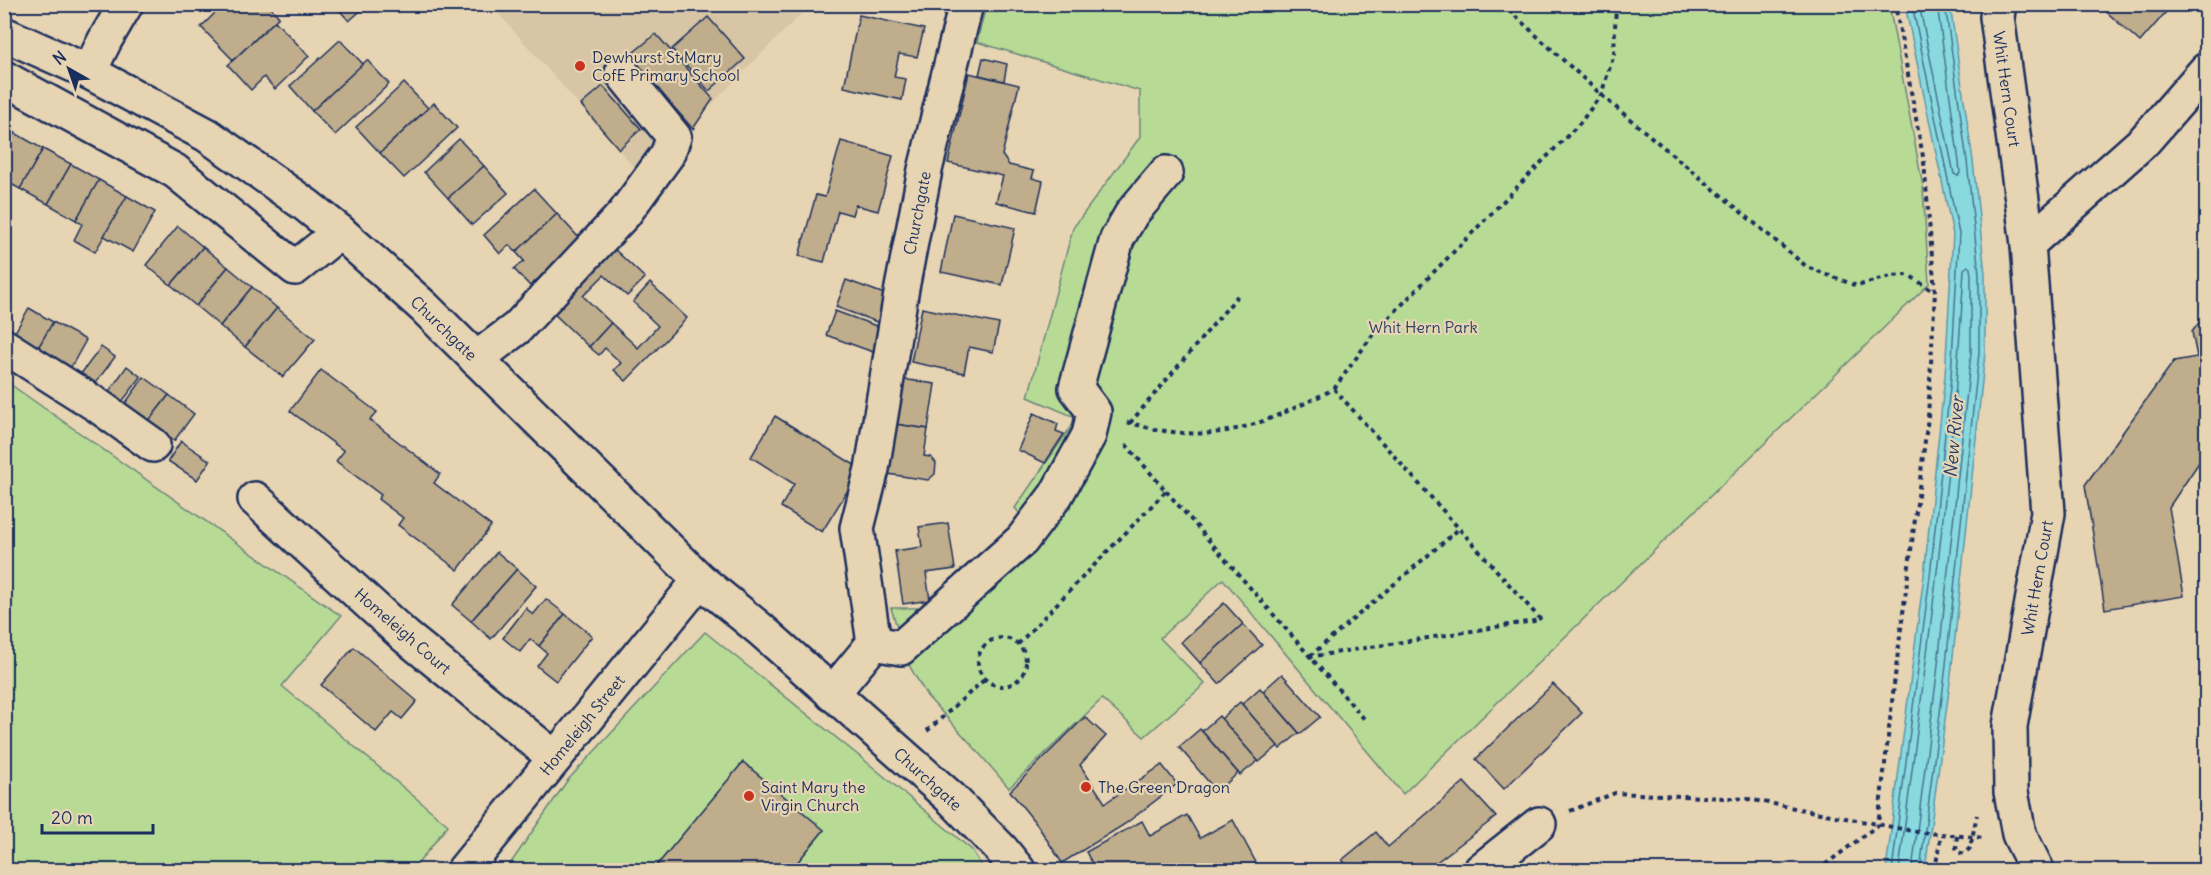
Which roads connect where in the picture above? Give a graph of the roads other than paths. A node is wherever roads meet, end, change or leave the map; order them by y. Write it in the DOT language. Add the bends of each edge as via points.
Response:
graph roads {
  1 [pos="126,4"];
  2 [pos="966,4"];
  3 [pos="1999,4"];
  4 [pos="6,40"];
  5 [pos="2206,70"];
  6 [pos="89,72"];
  7 [pos="622,73"];
  8 [pos="4,78"];
  9 [pos="1166,173"];
  10 [pos="340,232"];
  11 [pos="2028,244"];
  12 [pos="4,346"];
  13 [pos="476,359"];
  14 [pos="153,445"];
  15 [pos="255,499"];
  16 [pos="700,580"];
  17 [pos="874,643"];
  18 [pos="832,694"];
  19 [pos="555,758"];
  20 [pos="1539,824"];
  21 [pos="464,870"];
  22 [pos="1018,870"];
  23 [pos="1481,870"];
  24 [pos="2037,870"];
  1 -- 6 [label="street"];
  2 -- 17 [label="street, Churchgate" via="925,170 872,470 857,528"];
  3 -- 11 [label="street, Whit Hern Court" via="1997,17"];
  4 -- 6 [label="street, Churchgate"];
  5 -- 11 [label="street" via="2144,141"];
  6 -- 10 [label="street, Churchgate" via="207,135"];
  7 -- 13 [label="street" via="674,137 667,155 624,214 584,257 517,328"];
  8 -- 10 [label="street" via="176,171 295,268"];
  9 -- 17 [label="street" via="1132,213 1117,239 1076,388 1094,412 1089,435 1056,495 1022,540 901,648"];
  10 -- 13 [label="street, Churchgate"];
  11 -- 24 [label="street, Whit Hern Court" via="2048,513 2010,726 2012,792 2019,834"];
  12 -- 14 [label="street"];
  13 -- 16 [label="street, Churchgate"];
  15 -- 19 [label="street, Homeleigh Court" via="405,636"];
  16 -- 18 [label="street, Churchgate"];
  16 -- 19 [label="street, Homeleigh Street"];
  17 -- 18 [label="street"];
  18 -- 22 [label="street, Churchgate" via="951,798"];
  19 -- 21 [label="street, Homeleigh Street"];
  20 -- 23 [label="street"];
}
